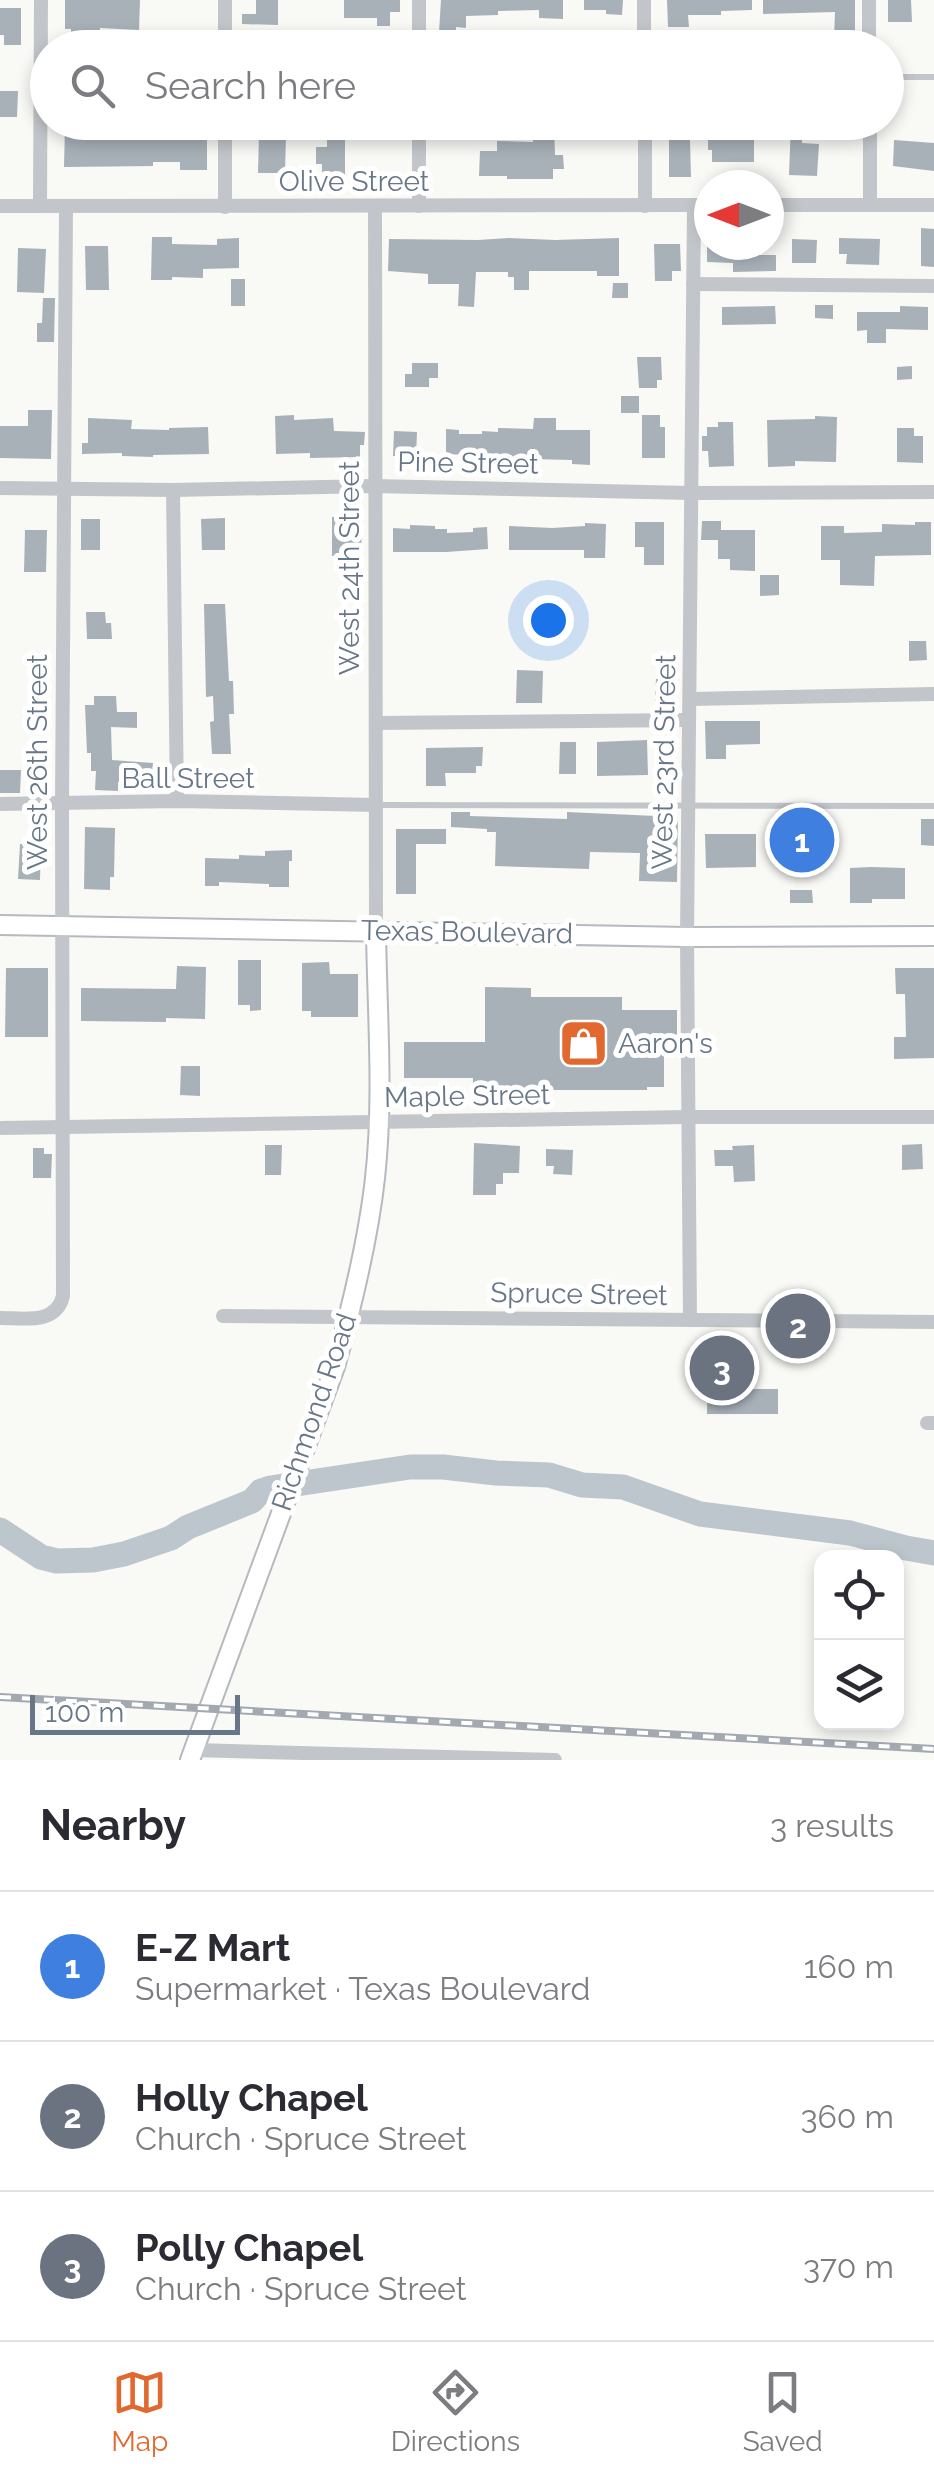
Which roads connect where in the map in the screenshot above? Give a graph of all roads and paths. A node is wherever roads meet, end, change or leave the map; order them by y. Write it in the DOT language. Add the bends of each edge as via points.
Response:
graph roads {
  1 [pos="41,0"];
  2 [pos="224,0"];
  3 [pos="419,0"];
  4 [pos="644,0"];
  5 [pos="869,0"];
  6 [pos="41,30"];
  7 [pos="224,30"];
  8 [pos="419,30"];
  9 [pos="644,30"];
  10 [pos="870,30"];
  11 [pos="904,77"];
  12 [pos="934,77"];
  13 [pos="40,140"];
  14 [pos="224,140"];
  15 [pos="419,140"];
  16 [pos="645,140"];
  17 [pos="870,140"];
  18 [pos="694,204"];
  19 [pos="784,205"];
  20 [pos="870,205"];
  21 [pos="934,205"];
  22 [pos="0,206"];
  23 [pos="40,206"];
  24 [pos="224,206"];
  25 [pos="374,206"];
  26 [pos="419,206"];
  27 [pos="645,206"];
  28 [pos="66,207"];
  29 [pos="696,260"];
  30 [pos="693,284"];
  31 [pos="934,286"];
  32 [pos="374,486"];
  33 [pos="0,488"];
  34 [pos="64,488"];
  35 [pos="173,490"];
  36 [pos="934,492"];
  37 [pos="691,493"];
  38 [pos="934,694"];
  39 [pos="690,699"];
  40 [pos="689,720"];
  41 [pos="376,724"];
  42 [pos="177,801"];
  43 [pos="0,804"];
  44 [pos="62,804"];
  45 [pos="376,805"];
  46 [pos="688,806"];
  47 [pos="934,806"];
  48 [pos="0,926"];
  49 [pos="62,926"];
  50 [pos="376,930"];
  51 [pos="934,936"];
  52 [pos="687,937"];
  53 [pos="688,1117"];
  54 [pos="934,1117"];
  55 [pos="378,1122"];
  56 [pos="64,1125"];
  57 [pos="0,1128"];
  58 [pos="223,1316"];
  59 [pos="349,1317"];
  60 [pos="0,1318"];
  61 [pos="690,1320"];
  62 [pos="934,1322"];
  63 [pos="192,1755"];
  64 [pos="555,1760"];
  1 -- 6 [label="street"];
  2 -- 7 [label="street"];
  3 -- 8 [label="street"];
  4 -- 9 [label="street"];
  5 -- 10 [label="street"];
  11 -- 12 [label="lane"];
  13 -- 23 [label="street"];
  14 -- 24 [label="street"];
  15 -- 26 [label="street"];
  16 -- 27 [label="street"];
  17 -- 20 [label="street"];
  18 -- 27 [label="street, Olive Street"];
  19 -- 20 [label="street"];
  20 -- 21 [label="street"];
  22 -- 23 [label="street, Olive Street"];
  23 -- 28 [label="street, Olive Street"];
  24 -- 25 [label="street, Olive Street"];
  24 -- 28 [label="street, Olive Street"];
  25 -- 26 [label="street, Olive Street"];
  25 -- 32 [label="street, West 24th Street"];
  26 -- 27 [label="street, Olive Street"];
  28 -- 34 [label="street, West 26th Street"];
  29 -- 30 [label="street, West 23rd Street"];
  30 -- 31 [label="street"];
  30 -- 37 [label="street, West 23rd Street"];
  32 -- 35 [label="street, Pine Street"];
  32 -- 37 [label="street, Pine Street"];
  32 -- 41 [label="street, West 24th Street"];
  33 -- 34 [label="street, Pine Street"];
  34 -- 35 [label="street, Pine Street"];
  34 -- 44 [label="street, West 26th Street"];
  35 -- 42 [label="street"];
  36 -- 37 [label="street, Pine Street"];
  37 -- 39 [label="street, West 23rd Street"];
  38 -- 39 [label="street"];
  39 -- 40 [label="street, West 23rd Street"];
  40 -- 41 [label="street"];
  40 -- 46 [label="street, West 23rd Street"];
  41 -- 45 [label="street, West 24th Street"];
  42 -- 44 [label="street, Ball Street"];
  42 -- 45 [label="street, Ball Street"];
  43 -- 44 [label="street, Ball Street"];
  44 -- 49 [label="street, West 26th Street"];
  45 -- 46 [label="lane"];
  45 -- 50 [label="street, West 24th Street"];
  46 -- 47 [label="lane"];
  46 -- 52 [label="street, West 23rd Street"];
  48 -- 49 [label="main road, Texas Boulevard"];
  49 -- 50 [label="main road, Texas Boulevard"];
  49 -- 56 [label="street, West 26th Street"];
  50 -- 52 [label="main road, Texas Boulevard"];
  50 -- 55 [label="main road, Richmond Road"];
  51 -- 52 [label="main road, Texas Boulevard"];
  52 -- 53 [label="street, West 23rd Street"];
  53 -- 54 [label="street, Maple Street"];
  53 -- 55 [label="street, Maple Street"];
  53 -- 61 [label="street, West 23rd Street"];
  55 -- 56 [label="street, Maple Street"];
  55 -- 59 [label="main road, Richmond Road" via="373,1195"];
  56 -- 57 [label="street, Maple Street"];
  56 -- 60 [label="street, West 26th Street" via="61,1306 40,1318"];
  58 -- 59 [label="street, Spruce Street"];
  59 -- 61 [label="street, Spruce Street"];
  59 -- 63 [label="main road, Richmond Road"];
  61 -- 62 [label="street, Spruce Street"];
  63 -- 64 [label="street"];
}
